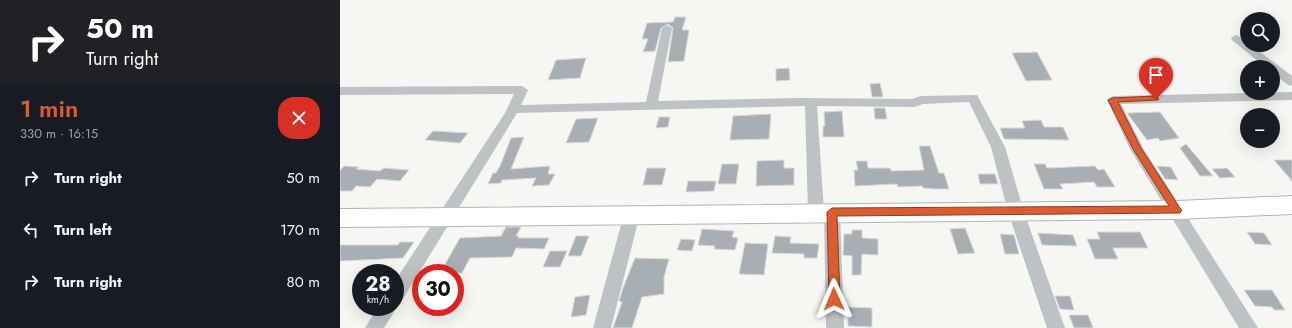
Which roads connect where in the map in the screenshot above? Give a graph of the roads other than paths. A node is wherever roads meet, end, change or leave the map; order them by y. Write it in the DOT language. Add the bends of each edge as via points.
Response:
graph roads {
  1 [pos="667,28"];
  2 [pos="1236,38"];
  3 [pos="1264,60"];
  4 [pos="1280,73"];
  5 [pos="1292,82"];
  6 [pos="340,92"];
  7 [pos="1292,96"];
  8 [pos="811,102"];
  9 [pos="651,106"];
  10 [pos="512,109"];
  11 [pos="1292,205"];
  12 [pos="1177,210"];
  13 [pos="824,212"];
  14 [pos="1016,212"];
  15 [pos="632,214"];
  16 [pos="447,217"];
  17 [pos="340,218"];
  18 [pos="404,282"];
  19 [pos="382,316"];
  20 [pos="374,328"];
  21 [pos="602,328"];
  22 [pos="835,328"];
  23 [pos="1056,328"];
  24 [pos="1249,328"];
  1 -- 9 [label="street"];
  2 -- 3 [label="street"];
  4 -- 5 [label="street"];
  6 -- 10 [label="street" via="522,90"];
  7 -- 12 [label="street" via="1112,100 1137,149"];
  8 -- 9 [label="street"];
  8 -- 13 [label="street"];
  8 -- 14 [label="street" via="914,103 921,100 973,98 998,147"];
  9 -- 10 [label="street"];
  10 -- 16 [label="street"];
  11 -- 12 [label="highway"];
  12 -- 14 [label="highway"];
  12 -- 24 [label="street"];
  13 -- 14 [label="highway"];
  13 -- 15 [label="highway"];
  13 -- 22 [label="street"];
  14 -- 23 [label="street"];
  15 -- 16 [label="highway"];
  15 -- 21 [label="street"];
  16 -- 17 [label="highway"];
  16 -- 18 [label="street"];
  19 -- 20 [label="street"];
}
